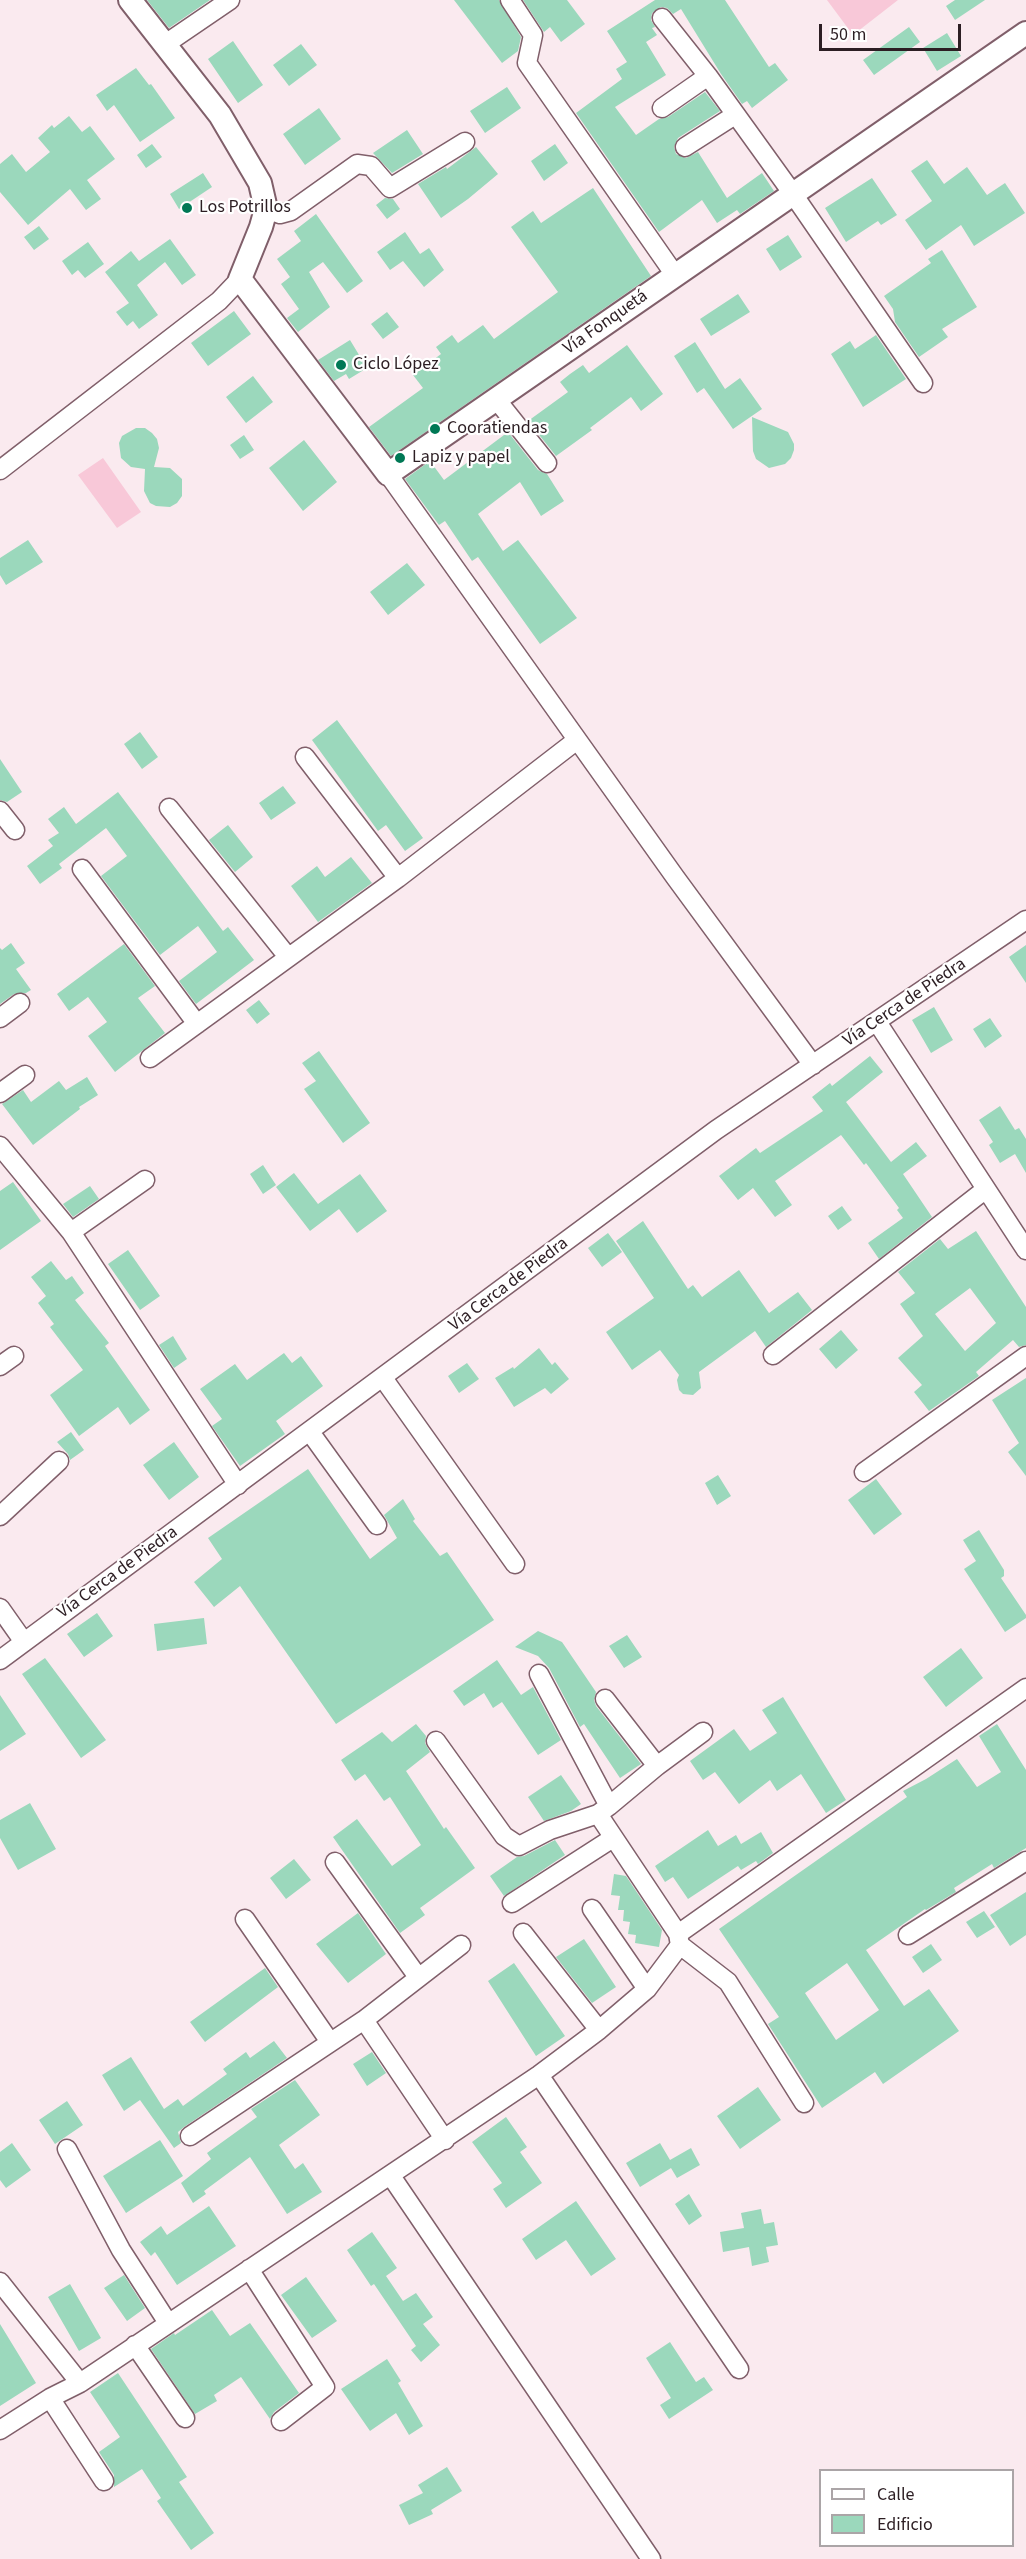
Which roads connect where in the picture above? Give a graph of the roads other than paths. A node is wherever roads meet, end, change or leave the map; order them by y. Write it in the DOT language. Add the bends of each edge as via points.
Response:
graph roads {
  1 [pos="130,0"];
  2 [pos="230,0"];
  3 [pos="510,0"];
  4 [pos="662,18"];
  5 [pos="1026,33"];
  6 [pos="164,45"];
  7 [pos="708,76"];
  8 [pos="662,108"];
  9 [pos="735,115"];
  10 [pos="465,142"];
  11 [pos="685,147"];
  12 [pos="793,194"];
  13 [pos="266,208"];
  14 [pos="675,275"];
  15 [pos="240,279"];
  16 [pos="923,383"];
  17 [pos="496,399"];
  18 [pos="547,463"];
  19 [pos="0,470"];
  20 [pos="388,474"];
  21 [pos="577,740"];
  22 [pos="305,757"];
  23 [pos="170,808"];
  24 [pos="0,811"];
  25 [pos="15,830"];
  26 [pos="82,869"];
  27 [pos="398,878"];
  28 [pos="1026,920"];
  29 [pos="288,957"];
  30 [pos="20,1003"];
  31 [pos="0,1018"];
  32 [pos="877,1022"];
  33 [pos="197,1024"];
  34 [pos="150,1058"];
  35 [pos="813,1065"];
  36 [pos="25,1075"];
  37 [pos="0,1093"];
  38 [pos="0,1146"];
  39 [pos="145,1180"];
  40 [pos="986,1189"];
  41 [pos="71,1232"];
  42 [pos="1026,1250"];
  43 [pos="773,1354"];
  44 [pos="1026,1356"];
  45 [pos="383,1378"];
  46 [pos="310,1432"];
  47 [pos="59,1461"];
  48 [pos="864,1473"];
  49 [pos="238,1485"];
  50 [pos="0,1516"];
  51 [pos="376,1525"];
  52 [pos="515,1564"];
  53 [pos="0,1608"];
  54 [pos="24,1642"];
  55 [pos="0,1660"];
  56 [pos="539,1674"];
  57 [pos="1026,1688"];
  58 [pos="605,1699"];
  59 [pos="703,1732"];
  60 [pos="436,1741"];
  61 [pos="657,1766"];
  62 [pos="604,1810"];
  63 [pos="613,1838"];
  64 [pos="1026,1861"];
  65 [pos="335,1862"];
  66 [pos="512,1903"];
  67 [pos="592,1910"];
  68 [pos="245,1919"];
  69 [pos="523,1933"];
  70 [pos="909,1935"];
  71 [pos="679,1939"];
  72 [pos="460,1945"];
  73 [pos="418,1977"];
  74 [pos="647,1989"];
  75 [pos="363,2020"];
  76 [pos="599,2030"];
  77 [pos="330,2042"];
  78 [pos="539,2075"];
  79 [pos="804,2103"];
  80 [pos="190,2136"];
  81 [pos="445,2140"];
  82 [pos="67,2150"];
  83 [pos="391,2176"];
  84 [pos="249,2269"];
  85 [pos="0,2282"];
  86 [pos="168,2323"];
  87 [pos="135,2345"];
  88 [pos="739,2368"];
  89 [pos="80,2383"];
  90 [pos="50,2398"];
  91 [pos="185,2418"];
  92 [pos="281,2421"];
  93 [pos="0,2430"];
  94 [pos="104,2481"];
  95 [pos="651,2559"];
  1 -- 6 [label="street"];
  2 -- 6 [label="street"];
  3 -- 14 [label="street" via="533,35 527,63"];
  4 -- 7 [label="street"];
  5 -- 12 [label="street, Vía Fonquetá"];
  6 -- 13 [label="street" via="220,115 260,183"];
  7 -- 8 [label="street"];
  7 -- 9 [label="street"];
  9 -- 11 [label="street"];
  9 -- 12 [label="street"];
  10 -- 13 [label="street" via="390,188 371,166 357,164 291,212 280,214"];
  12 -- 14 [label="street, Vía Fonquetá"];
  12 -- 16 [label="street"];
  13 -- 15 [label="street"];
  14 -- 17 [label="street, Vía Fonquetá"];
  15 -- 19 [label="street" via="219,301"];
  15 -- 20 [label="street"];
  17 -- 18 [label="street"];
  17 -- 20 [label="street, Vía Fonquetá"];
  20 -- 21 [label="street"];
  21 -- 27 [label="street"];
  21 -- 35 [label="street"];
  22 -- 27 [label="street"];
  23 -- 29 [label="street"];
  24 -- 25 [label="street"];
  26 -- 33 [label="street"];
  27 -- 29 [label="street"];
  28 -- 32 [label="street, Vía Cerca de Piedra"];
  29 -- 33 [label="street"];
  30 -- 31 [label="street"];
  32 -- 35 [label="street, Vía Cerca de Piedra"];
  32 -- 40 [label="street"];
  33 -- 34 [label="street"];
  35 -- 45 [label="street, Vía Cerca de Piedra" via="716,1130"];
  36 -- 37 [label="street"];
  38 -- 41 [label="street"];
  39 -- 41 [label="street"];
  40 -- 42 [label="street"];
  40 -- 43 [label="street"];
  41 -- 49 [label="street"];
  44 -- 48 [label="street"];
  45 -- 46 [label="street, Vía Cerca de Piedra"];
  45 -- 52 [label="street"];
  46 -- 49 [label="street, Vía Cerca de Piedra"];
  46 -- 51 [label="street"];
  47 -- 50 [label="street"];
  49 -- 54 [label="street, Vía Cerca de Piedra"];
  53 -- 54 [label="street"];
  54 -- 55 [label="street, Vía Cerca de Piedra"];
  56 -- 62 [label="street"];
  57 -- 71 [label="street"];
  58 -- 61 [label="street"];
  59 -- 61 [label="street"];
  60 -- 62 [label="street" via="504,1836 519,1845"];
  61 -- 62 [label="street"];
  62 -- 63 [label="street"];
  63 -- 66 [label="street"];
  63 -- 71 [label="street"];
  64 -- 70 [label="street"];
  65 -- 73 [label="street"];
  67 -- 74 [label="street"];
  68 -- 77 [label="street"];
  69 -- 76 [label="street"];
  71 -- 74 [label="street"];
  71 -- 79 [label="street" via="729,1982"];
  72 -- 73 [label="street"];
  73 -- 75 [label="street"];
  74 -- 76 [label="street"];
  75 -- 77 [label="street"];
  75 -- 81 [label="street"];
  76 -- 78 [label="street"];
  77 -- 80 [label="street"];
  78 -- 81 [label="street"];
  78 -- 88 [label="street"];
  81 -- 83 [label="street"];
  82 -- 86 [label="street" via="121,2250"];
  83 -- 84 [label="street"];
  83 -- 95 [label="street"];
  84 -- 86 [label="street"];
  84 -- 92 [label="street" via="325,2387"];
  85 -- 89 [label="street"];
  86 -- 87 [label="street"];
  87 -- 89 [label="street"];
  87 -- 91 [label="street"];
  89 -- 90 [label="street"];
  90 -- 93 [label="street"];
  90 -- 94 [label="street"];
}
